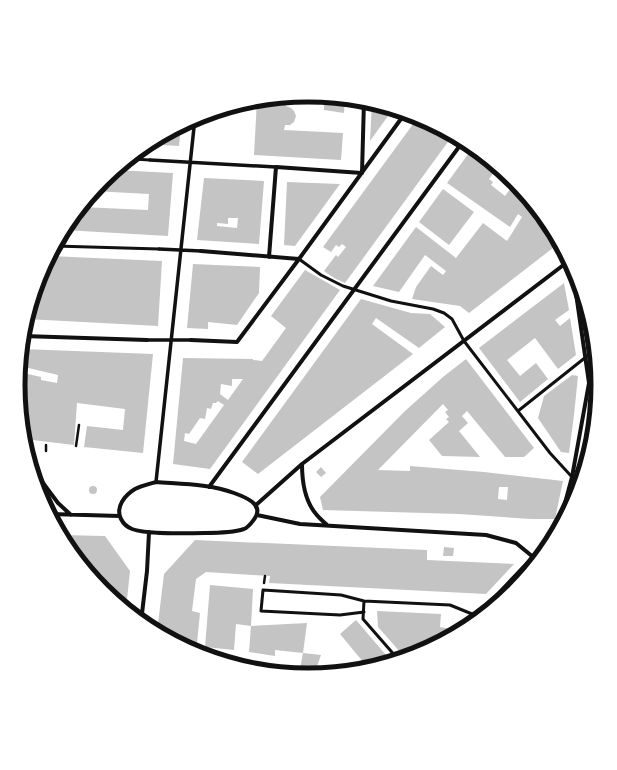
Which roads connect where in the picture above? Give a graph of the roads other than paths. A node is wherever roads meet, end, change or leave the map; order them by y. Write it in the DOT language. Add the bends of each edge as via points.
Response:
graph roads {
  1 [pos="364,107"];
  2 [pos="402,118"];
  3 [pos="194,126"];
  4 [pos="460,145"];
  5 [pos="138,159"];
  6 [pos="150,160"];
  7 [pos="190,162"];
  8 [pos="276,167"];
  9 [pos="362,173"];
  10 [pos="61,246"];
  11 [pos="160,249"];
  12 [pos="180,250"];
  13 [pos="201,251"];
  14 [pos="269,257"];
  15 [pos="299,259"];
  16 [pos="565,264"];
  17 [pos="354,290"];
  18 [pos="576,291"];
  19 [pos="29,336"];
  20 [pos="147,340"];
  21 [pos="171,340"];
  22 [pos="191,340"];
  23 [pos="464,341"];
  24 [pos="586,357"];
  25 [pos="589,383"];
  26 [pos="592,384"];
  27 [pos="518,411"];
  28 [pos="302,464"];
  29 [pos="572,477"];
  30 [pos="575,480"];
  31 [pos="156,482"];
  32 [pos="43,483"];
  33 [pos="209,487"];
  34 [pos="256,505"];
  35 [pos="564,509"];
  36 [pos="56,514"];
  37 [pos="72,515"];
  38 [pos="257,515"];
  39 [pos="120,516"];
  40 [pos="328,526"];
  41 [pos="149,532"];
  42 [pos="534,556"];
  43 [pos="494,599"];
  44 [pos="364,601"];
  45 [pos="364,612"];
  46 [pos="142,614"];
  47 [pos="475,615"];
  48 [pos="395,655"];
  1 -- 9 [label="street"];
  2 -- 9 [label="street"];
  3 -- 7 [label="street"];
  4 -- 17 [label="street"];
  5 -- 6 [label="lane"];
  6 -- 7 [label="street"];
  7 -- 8 [label="street"];
  7 -- 12 [label="street"];
  8 -- 9 [label="street"];
  8 -- 14 [label="street"];
  9 -- 15 [label="street"];
  10 -- 11 [label="lane"];
  11 -- 12 [label="street"];
  12 -- 13 [label="street"];
  12 -- 21 [label="street"];
  13 -- 14 [label="street"];
  14 -- 15 [label="street"];
  15 -- 17 [label="lane" via="321,275"];
  15 -- 22 [label="street" via="237,342"];
  16 -- 23 [label="street"];
  17 -- 23 [label="lane" via="444,313 452,319"];
  17 -- 33 [label="street"];
  18 -- 24 [label="street"];
  19 -- 20 [label="street"];
  20 -- 21 [label="street"];
  21 -- 22 [label="street"];
  21 -- 31 [label="street"];
  23 -- 27 [label="lane"];
  23 -- 28 [label="street"];
  24 -- 25 [label="street"];
  24 -- 27 [label="lane"];
  25 -- 26 [label="lane"];
  25 -- 29 [label="street"];
  27 -- 29 [label="lane"];
  28 -- 34 [label="street"];
  28 -- 40 [label="street" via="302,481 310,505"];
  29 -- 30 [label="street"];
  29 -- 35 [label="street"];
  31 -- 33 [label="street"];
  31 -- 39 [label="street" via="135,490 124,500 119,506"];
  32 -- 37 [label="street" via="58,503"];
  33 -- 34 [label="street" via="233,492"];
  34 -- 38 [label="street"];
  36 -- 37 [label="street"];
  37 -- 39 [label="street"];
  38 -- 40 [label="street" via="300,524"];
  38 -- 41 [label="street" via="245,529 225,532"];
  39 -- 41 [label="street" via="124,524 131,529"];
  40 -- 42 [label="street" via="486,535 516,543"];
  41 -- 46 [label="street"];
  42 -- 43 [label="street"];
  44 -- 45 [label="lane"];
  44 -- 45 [label="lane" via="341,595 263,590 261,610 340,615"];
  44 -- 47 [label="lane" via="450,606"];
  45 -- 48 [label="lane" via="363,619"];
}
